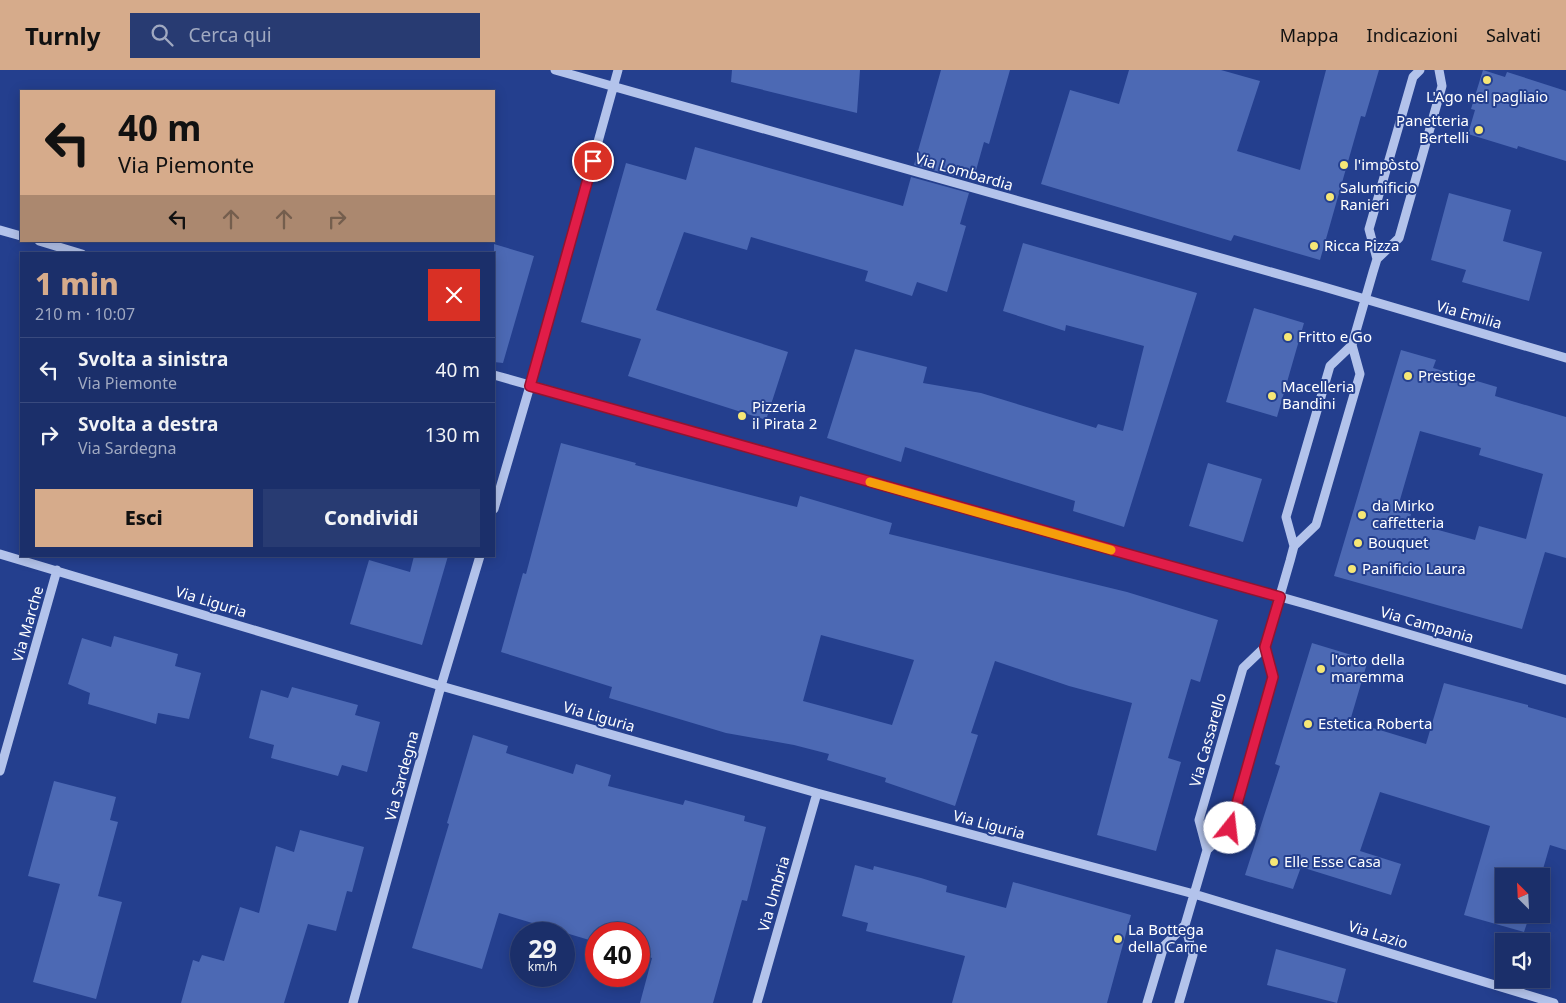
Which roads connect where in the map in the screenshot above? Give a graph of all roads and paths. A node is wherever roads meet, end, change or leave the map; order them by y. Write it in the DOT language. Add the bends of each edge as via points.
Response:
graph roads {
  1 [pos="555,70"];
  2 [pos="618,70"];
  3 [pos="1420,70"];
  4 [pos="1438,70"];
  5 [pos="613,87"];
  6 [pos="0,230"];
  7 [pos="20,236"];
  8 [pos="42,242"];
  9 [pos="75,252"];
  10 [pos="1377,260"];
  11 [pos="1365,299"];
  12 [pos="1352,345"];
  13 [pos="1566,358"];
  14 [pos="495,375"];
  15 [pos="530,386"];
  16 [pos="495,506"];
  17 [pos="1294,546"];
  18 [pos="0,554"];
  19 [pos="480,557"];
  20 [pos="58,570"];
  21 [pos="1280,597"];
  22 [pos="1265,647"];
  23 [pos="1566,680"];
  24 [pos="441,686"];
  25 [pos="0,771"];
  26 [pos="817,793"];
  27 [pos="1207,850"];
  28 [pos="1194,894"];
  29 [pos="1185,925"];
  30 [pos="353,1003"];
  31 [pos="757,1003"];
  32 [pos="1147,1003"];
  33 [pos="1179,1003"];
  34 [pos="1554,1003"];
  1 -- 5 [label="street, Via Lombardia"];
  2 -- 5 [label="street"];
  3 -- 10 [label="street" via="1413,78 1369,229"];
  4 -- 10 [label="street" via="1442,86 1399,238"];
  5 -- 11 [label="street, Via Lombardia"];
  5 -- 15 [label="street"];
  6 -- 7 [label="street"];
  8 -- 9 [label="street"];
  10 -- 11 [label="street"];
  11 -- 12 [label="street"];
  11 -- 13 [label="street, Via Emilia"];
  12 -- 17 [label="street" via="1360,374 1316,525"];
  12 -- 17 [label="street" via="1330,366 1286,517"];
  14 -- 15 [label="street, Via Campania"];
  15 -- 16 [label="street"];
  15 -- 21 [label="street, Via Campania"];
  17 -- 21 [label="street, Via Cassarello"];
  18 -- 20 [label="street, Via Liguria"];
  19 -- 24 [label="street, Via Sardegna"];
  20 -- 24 [label="street, Via Liguria"];
  20 -- 25 [label="street, Via Marche"];
  21 -- 22 [label="street, Via Cassarello"];
  21 -- 23 [label="street, Via Campania"];
  22 -- 27 [label="street, Via Cassarello" via="1243,668 1202,810 1200,820"];
  22 -- 27 [label="street, Via Cassarello" via="1273,677 1230,828"];
  24 -- 26 [label="street, Via Liguria"];
  24 -- 30 [label="street, Via Sardegna"];
  26 -- 28 [label="street, Via Liguria"];
  26 -- 31 [label="street, Via Umbria"];
  27 -- 28 [label="street, Via Cassarello"];
  28 -- 29 [label="street, Via Cassarello"];
  28 -- 34 [label="street, Via Lazio"];
  29 -- 32 [label="street, Via Cassarello" via="1164,946"];
  29 -- 33 [label="street" via="1193,955"];
}
